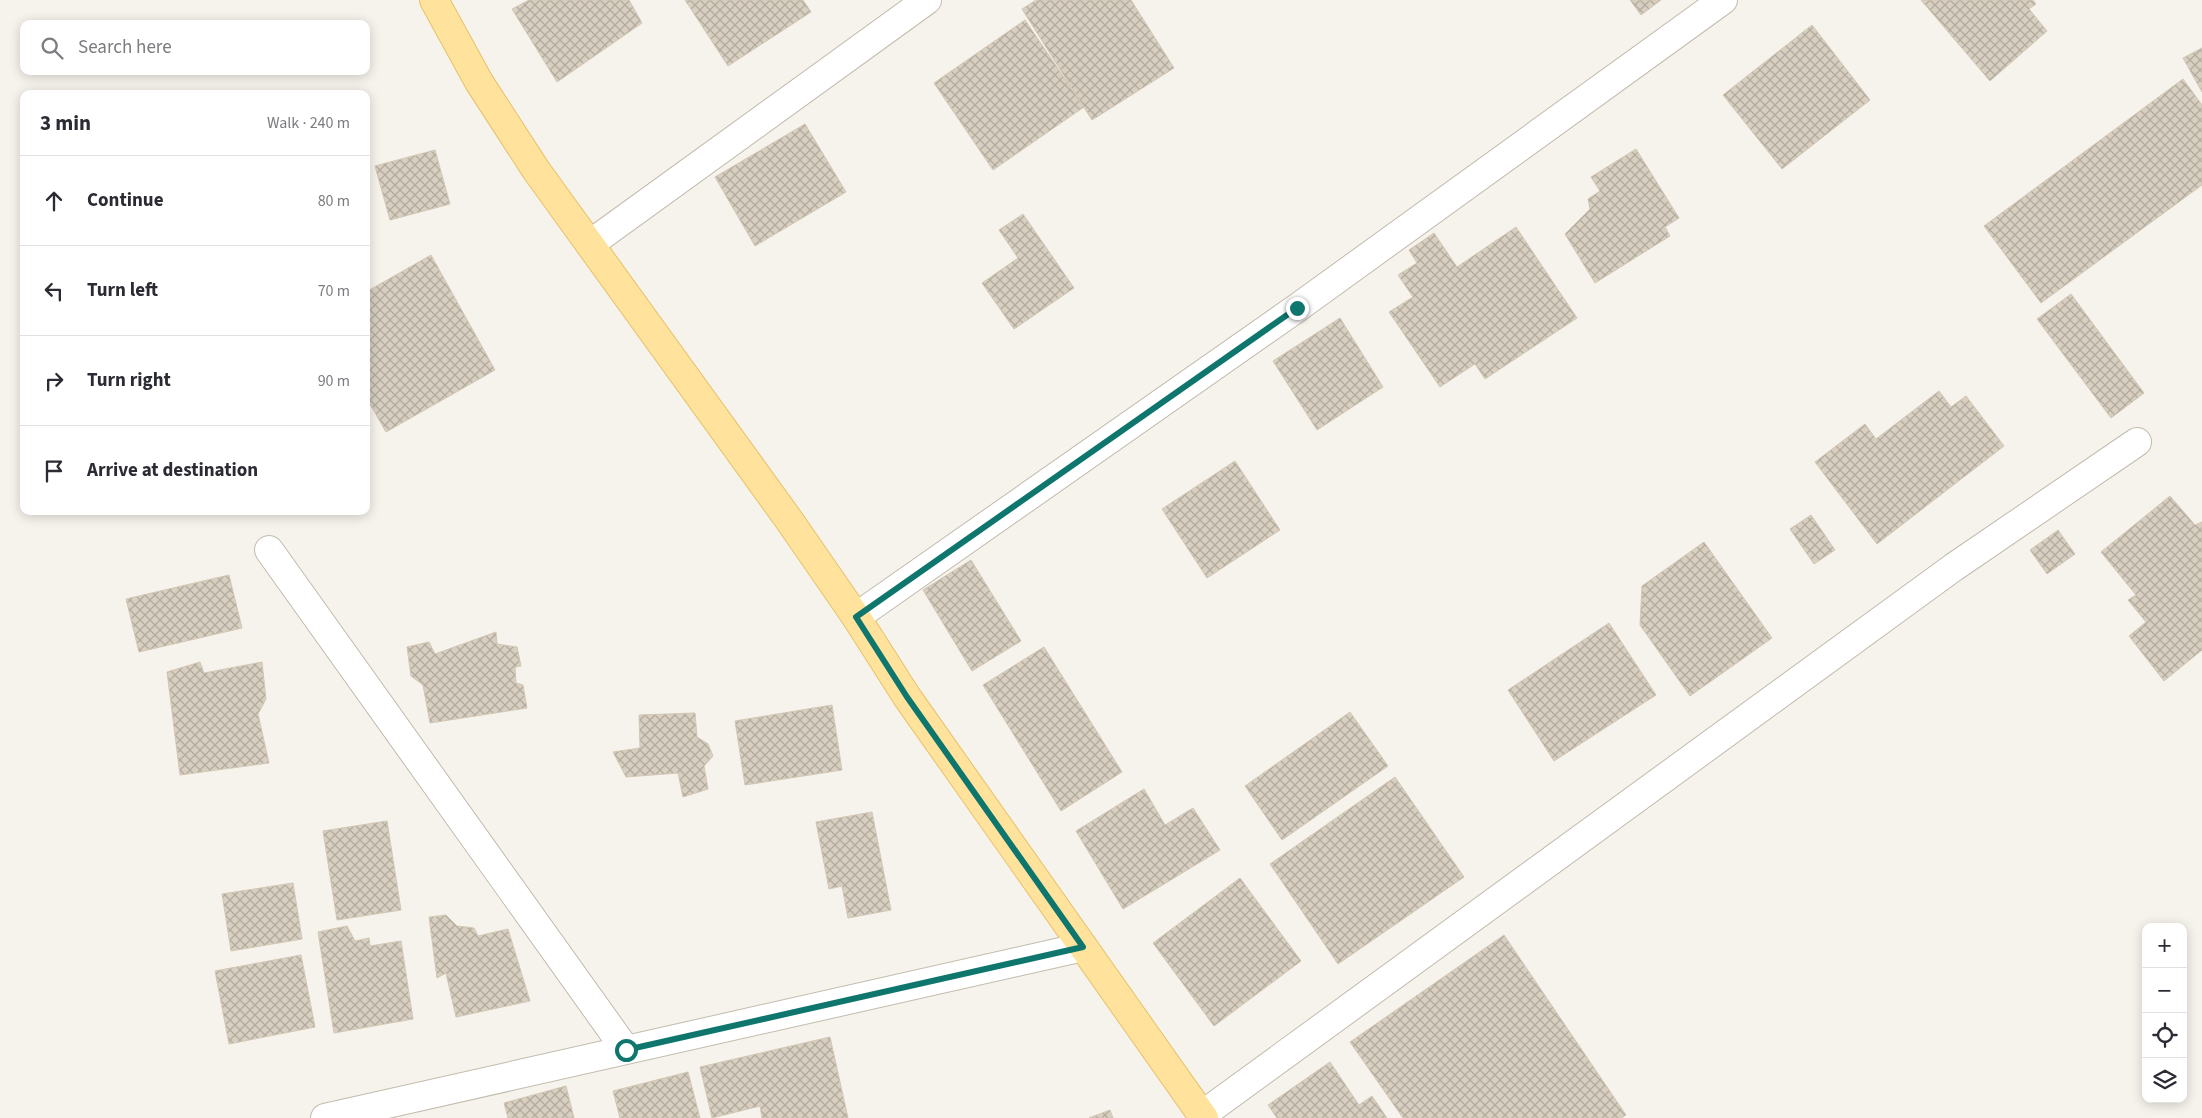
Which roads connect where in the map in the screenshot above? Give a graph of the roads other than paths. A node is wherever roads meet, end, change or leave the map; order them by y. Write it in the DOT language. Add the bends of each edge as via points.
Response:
graph roads {
  1 [pos="434,0"];
  2 [pos="927,0"];
  3 [pos="1723,0"];
  4 [pos="590,244"];
  5 [pos="2137,442"];
  6 [pos="269,550"];
  7 [pos="856,617"];
  8 [pos="1083,947"];
  9 [pos="626,1050"];
  10 [pos="1203,1117"];
  11 [pos="325,1118"];
  1 -- 4 [label="main road" via="479,82 536,170"];
  2 -- 4 [label="street"];
  3 -- 7 [label="street" via="1297,308"];
  4 -- 7 [label="main road"];
  5 -- 10 [label="street" via="1954,567"];
  6 -- 9 [label="street"];
  7 -- 8 [label="main road" via="907,697"];
  8 -- 9 [label="street"];
  8 -- 10 [label="main road"];
  9 -- 11 [label="street"];
}
